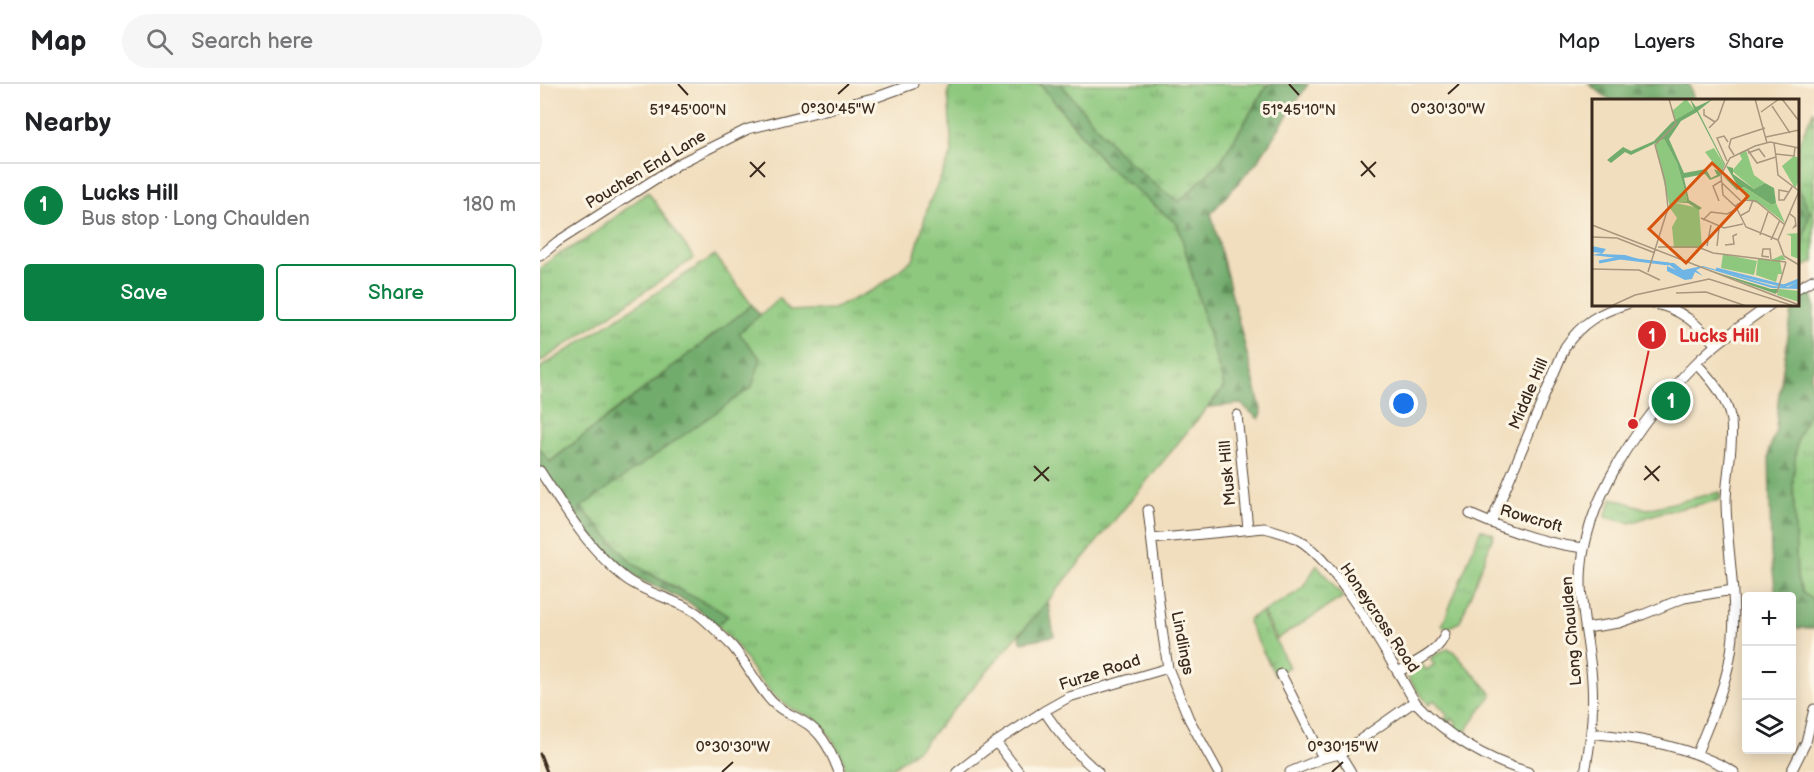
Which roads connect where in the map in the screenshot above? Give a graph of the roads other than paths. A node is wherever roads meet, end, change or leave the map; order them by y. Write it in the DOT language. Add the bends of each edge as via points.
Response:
graph roads {
  1 [pos="913,84"];
  2 [pos="540,256"];
  3 [pos="1814,279"];
  4 [pos="1799,287"];
  5 [pos="1621,306"];
  6 [pos="1661,306"];
  7 [pos="1768,306"];
  8 [pos="1716,345"];
  9 [pos="1696,363"];
  10 [pos="1237,415"];
  11 [pos="540,471"];
  12 [pos="1148,510"];
  13 [pos="1470,514"];
  14 [pos="1491,523"];
  15 [pos="1248,529"];
  16 [pos="1152,539"];
  17 [pos="1584,548"];
  18 [pos="1732,590"];
  19 [pos="1586,628"];
  20 [pos="1445,634"];
  21 [pos="1168,668"];
  22 [pos="1398,672"];
  23 [pos="1281,674"];
  24 [pos="1415,701"];
  25 [pos="1814,709"];
  26 [pos="1044,711"];
  27 [pos="1591,734"];
  28 [pos="996,742"];
  29 [pos="1697,753"];
  30 [pos="1340,754"];
  31 [pos="1323,758"];
  32 [pos="839,772"];
  33 [pos="957,772"];
  34 [pos="1019,772"];
  35 [pos="1098,772"];
  36 [pos="1218,772"];
  37 [pos="1290,772"];
  38 [pos="1351,772"];
  39 [pos="1528,772"];
  40 [pos="1585,772"];
  41 [pos="1734,772"];
  42 [pos="1791,772"];
  1 -- 2 [label="street, Pouchen End Lane" via="866,100 748,129 680,163"];
  3 -- 4 [label="street"];
  5 -- 14 [label="street, Middle Hill" via="1585,323 1565,347"];
  6 -- 8 [label="street" via="1688,318"];
  7 -- 8 [label="street, Long Chaulden"];
  8 -- 9 [label="street, Long Chaulden"];
  9 -- 17 [label="street, Long Chaulden" via="1641,428 1616,467 1593,515"];
  9 -- 18 [label="street" via="1721,393 1731,421 1726,511"];
  10 -- 15 [label="street, Musk Hill"];
  11 -- 32 [label="street" via="602,556 626,579 695,612 732,647 775,704 810,726 826,742"];
  12 -- 16 [label="street, Lindlings"];
  13 -- 14 [label="street, Rowcroft"];
  14 -- 17 [label="street, Rowcroft"];
  15 -- 16 [label="street, Honeycross Road"];
  15 -- 22 [label="street, Honeycross Road" via="1279,531 1310,549 1335,575"];
  16 -- 21 [label="street, Lindlings"];
  17 -- 19 [label="street, Long Chaulden" via="1581,581"];
  18 -- 19 [label="street" via="1684,598 1619,623"];
  18 -- 29 [label="street" via="1735,611 1730,658"];
  19 -- 27 [label="street, Long Chaulden" via="1592,680"];
  20 -- 22 [label="street" via="1434,650"];
  21 -- 26 [label="street, Furze Road" via="1069,697"];
  21 -- 36 [label="street, Lindlings" via="1189,719"];
  22 -- 24 [label="street, Honeycross Road"];
  23 -- 31 [label="street"];
  24 -- 30 [label="street"];
  24 -- 39 [label="street, Honeycross Road" via="1459,741 1496,761"];
  25 -- 42 [label="street" via="1806,742"];
  26 -- 28 [label="street, Furze Road"];
  26 -- 35 [label="street" via="1061,737"];
  27 -- 29 [label="street" via="1667,744"];
  27 -- 40 [label="street, Long Chaulden"];
  28 -- 33 [label="street, Furze Road"];
  28 -- 34 [label="street"];
  29 -- 41 [label="street"];
  30 -- 31 [label="street"];
  30 -- 38 [label="street"];
  31 -- 37 [label="street"];
}
